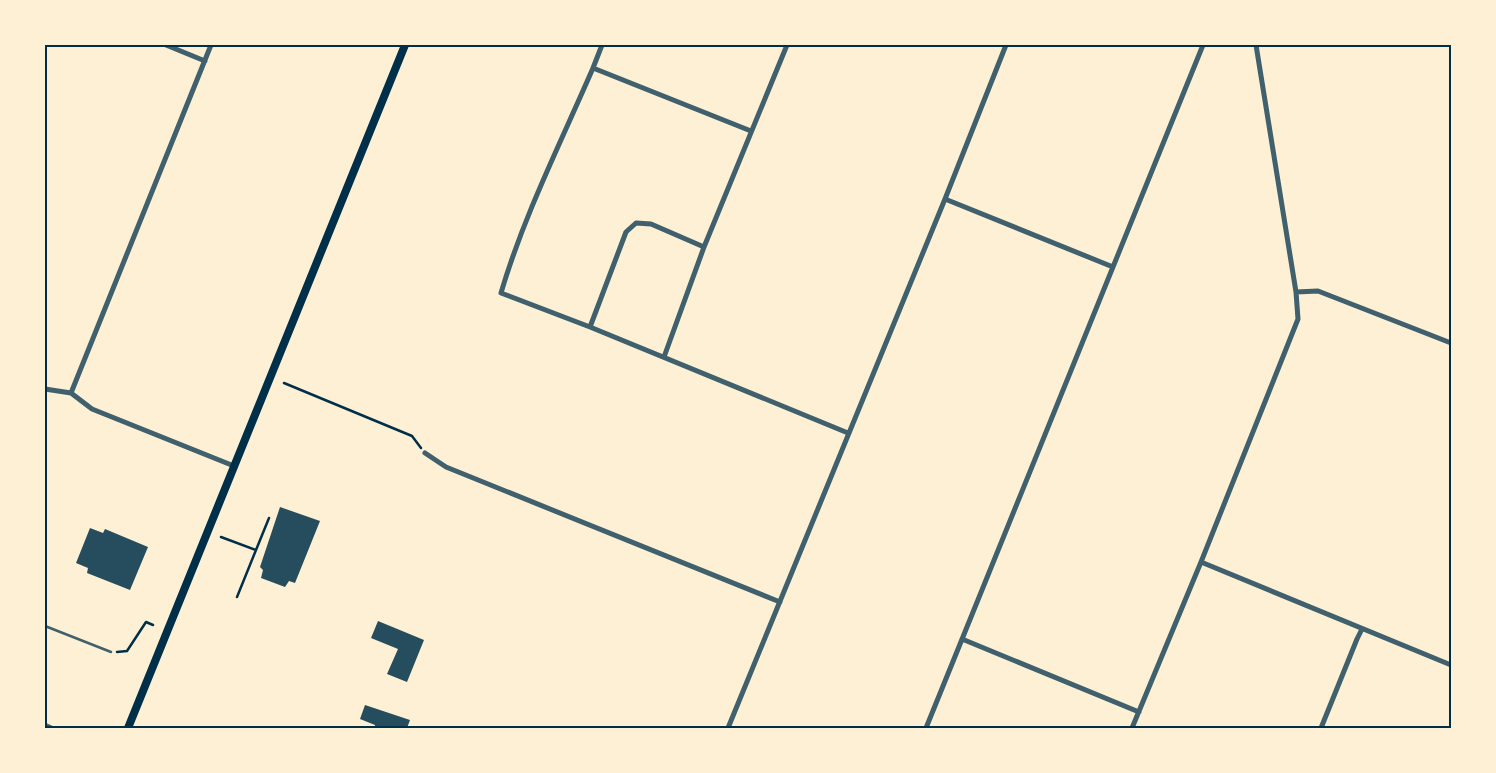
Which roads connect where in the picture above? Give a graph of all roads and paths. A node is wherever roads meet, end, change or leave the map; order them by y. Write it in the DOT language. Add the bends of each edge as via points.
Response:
graph roads {
  1 [pos="166,45"];
  2 [pos="211,45"];
  3 [pos="405,45"];
  4 [pos="602,45"];
  5 [pos="787,45"];
  6 [pos="1006,45"];
  7 [pos="1203,45"];
  8 [pos="1256,45"];
  9 [pos="205,61"];
  10 [pos="593,68"];
  11 [pos="751,131"];
  12 [pos="945,199"];
  13 [pos="704,247"];
  14 [pos="1113,267"];
  15 [pos="1296,292"];
  16 [pos="590,327"];
  17 [pos="1451,344"];
  18 [pos="664,358"];
  19 [pos="284,383"];
  20 [pos="45,389"];
  21 [pos="71,393"];
  22 [pos="848,433"];
  23 [pos="425,453"];
  24 [pos="234,466"];
  25 [pos="269,518"];
  26 [pos="221,537"];
  27 [pos="256,550"];
  28 [pos="1201,562"];
  29 [pos="237,597"];
  30 [pos="780,602"];
  31 [pos="153,625"];
  32 [pos="45,626"];
  33 [pos="1362,629"];
  34 [pos="962,640"];
  35 [pos="111,652"];
  36 [pos="1451,665"];
  37 [pos="1138,712"];
  38 [pos="45,724"];
  39 [pos="54,728"];
  40 [pos="128,728"];
  41 [pos="728,728"];
  42 [pos="926,728"];
  43 [pos="1132,728"];
  44 [pos="1321,728"];
  1 -- 9 [label="street"];
  2 -- 9 [label="street"];
  3 -- 24 [label="main road"];
  4 -- 10 [label="street"];
  5 -- 11 [label="street"];
  6 -- 12 [label="street"];
  7 -- 14 [label="street"];
  8 -- 15 [label="street"];
  9 -- 21 [label="street"];
  10 -- 11 [label="street"];
  10 -- 16 [label="street" via="526,222 502,293"];
  11 -- 13 [label="street"];
  12 -- 14 [label="street"];
  12 -- 22 [label="street"];
  13 -- 16 [label="street" via="651,224 636,223 626,232"];
  13 -- 18 [label="street"];
  14 -- 34 [label="street"];
  15 -- 17 [label="street" via="1318,291"];
  15 -- 28 [label="street" via="1298,319"];
  16 -- 18 [label="street"];
  18 -- 22 [label="street"];
  19 -- 23 [label="path" via="412,436"];
  20 -- 21 [label="street"];
  21 -- 24 [label="street" via="92,409"];
  22 -- 30 [label="street"];
  23 -- 30 [label="street" via="446,467"];
  24 -- 40 [label="main road"];
  25 -- 27 [label="path"];
  26 -- 27 [label="path"];
  27 -- 29 [label="path"];
  28 -- 33 [label="street"];
  28 -- 37 [label="street"];
  30 -- 41 [label="street"];
  31 -- 35 [label="path" via="146,622 127,651"];
  32 -- 35 [label="lane"];
  33 -- 36 [label="street"];
  33 -- 44 [label="street"];
  34 -- 37 [label="street"];
  34 -- 42 [label="street"];
  37 -- 43 [label="street"];
  38 -- 39 [label="lane"];
}
